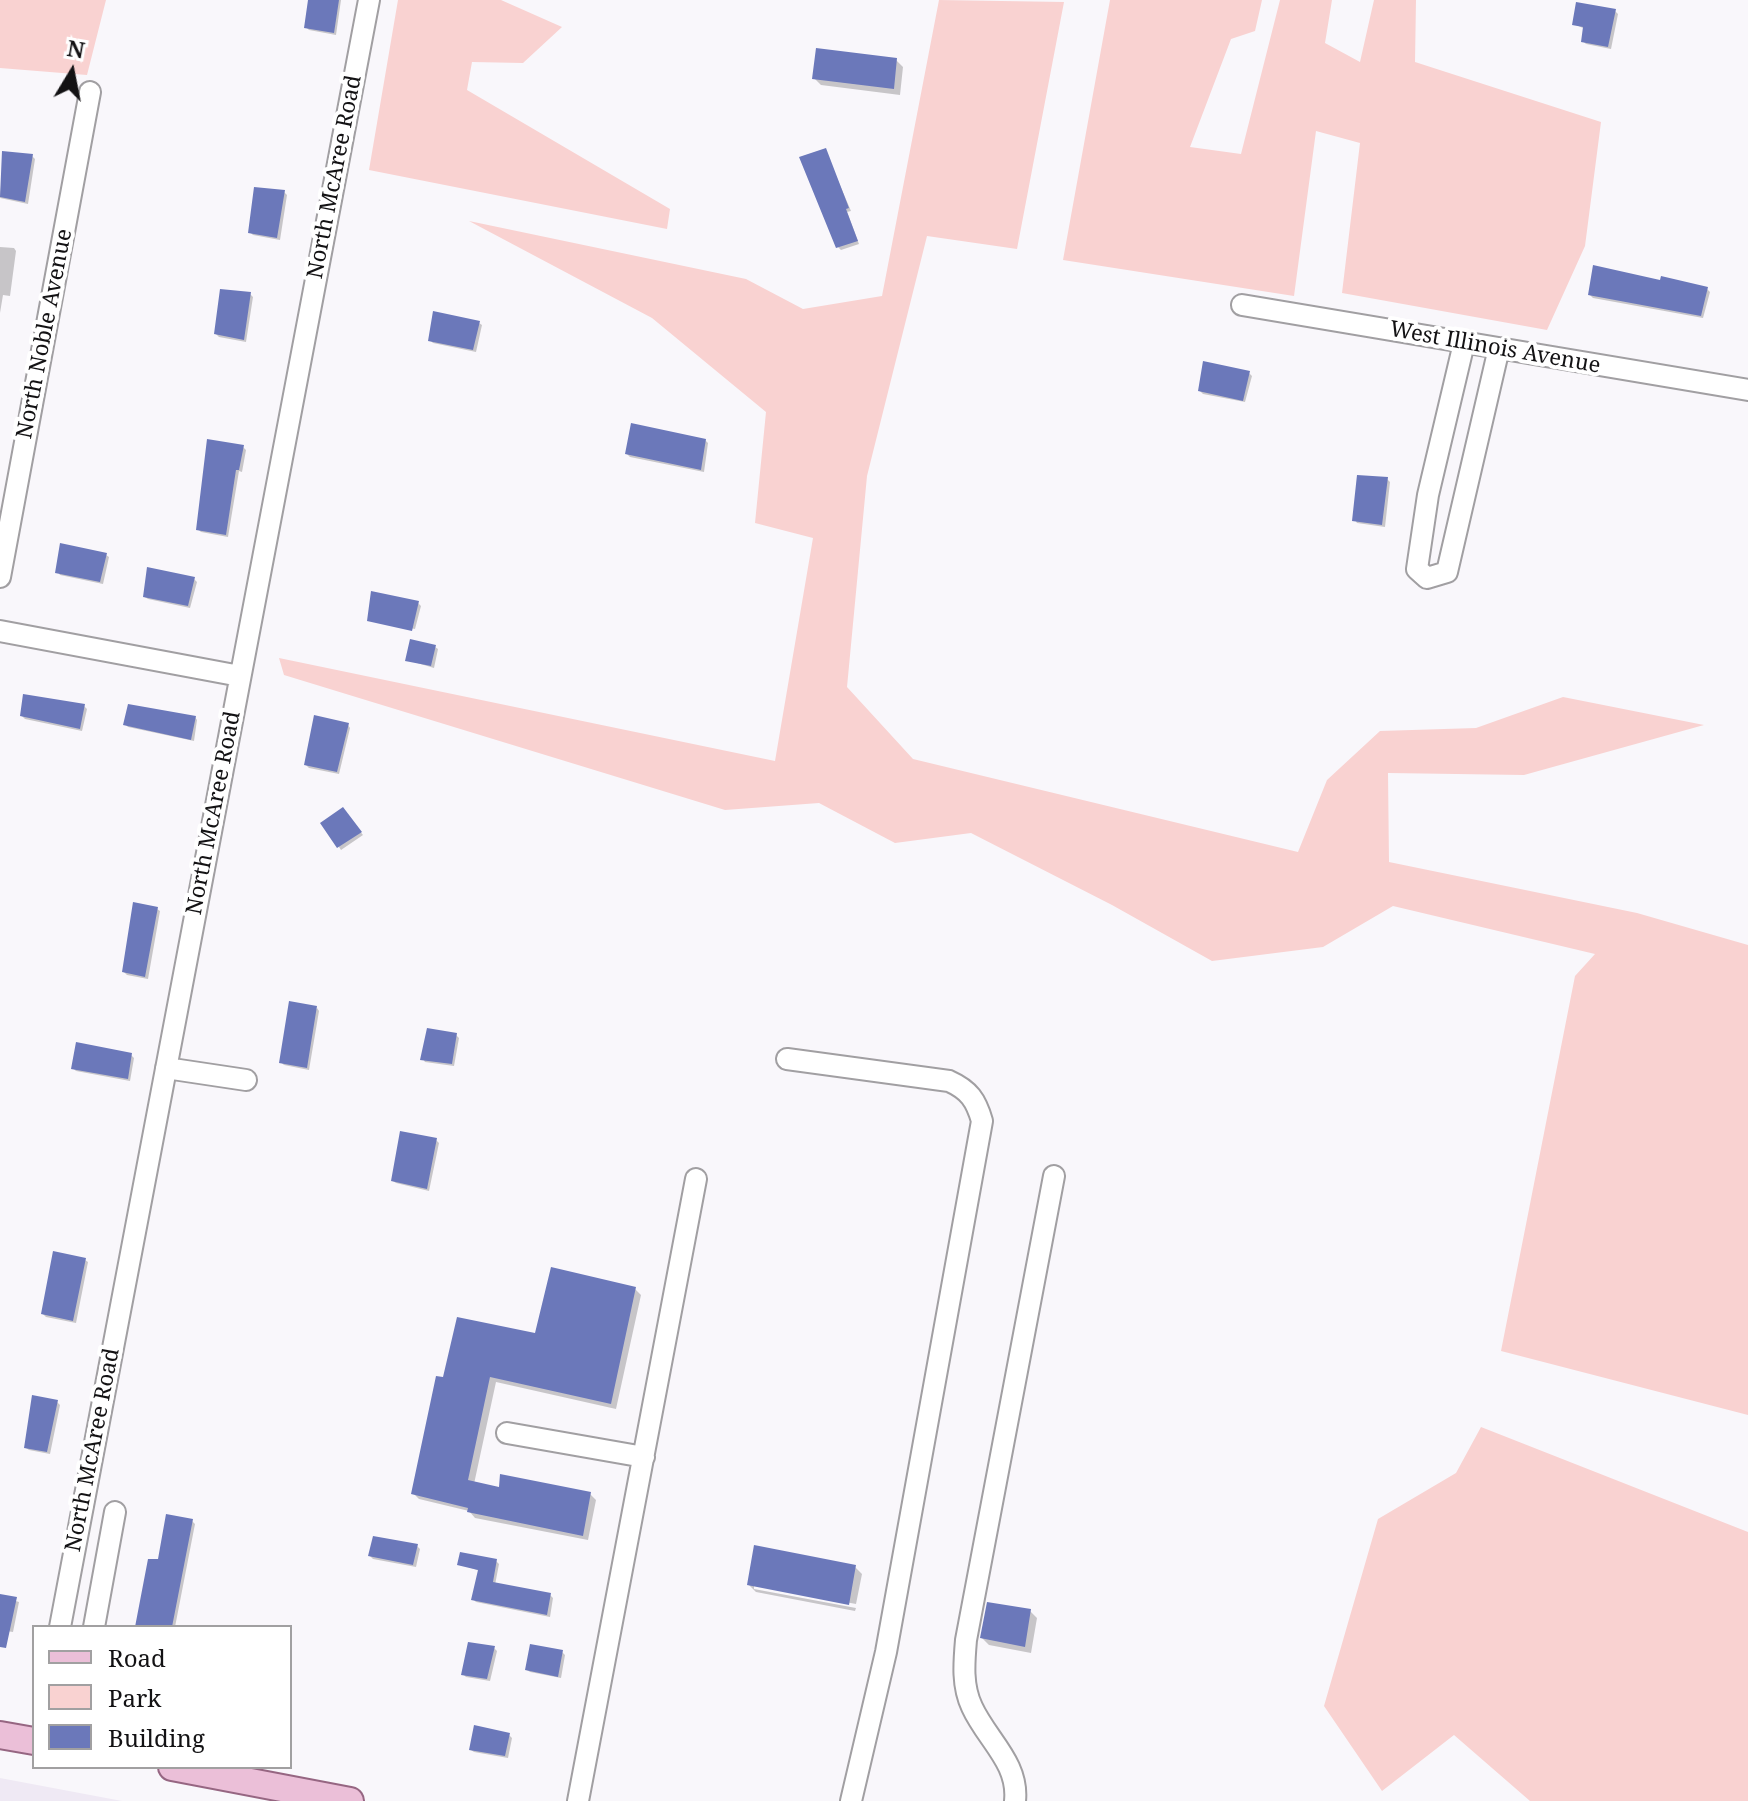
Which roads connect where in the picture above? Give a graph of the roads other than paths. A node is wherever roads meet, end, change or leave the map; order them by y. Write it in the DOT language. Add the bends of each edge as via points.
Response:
graph roads {
  1 [pos="369,0"];
  2 [pos="90,92"];
  3 [pos="1242,305"];
  4 [pos="1464,343"];
  5 [pos="1499,348"];
  6 [pos="1748,390"];
  7 [pos="0,577"];
  8 [pos="0,631"];
  9 [pos="240,676"];
  10 [pos="787,1059"];
  11 [pos="166,1068"];
  12 [pos="246,1080"];
  13 [pos="1054,1176"];
  14 [pos="696,1179"];
  15 [pos="507,1433"];
  16 [pos="644,1457"];
  17 [pos="115,1512"];
  18 [pos="70,1571"];
  19 [pos="103,1576"];
  20 [pos="60,1625"];
  21 [pos="94,1625"];
  22 [pos="0,1735"];
  23 [pos="32,1741"];
  24 [pos="192,1769"];
  25 [pos="254,1775"];
  26 [pos="350,1801"];
  27 [pos="578,1801"];
  28 [pos="851,1801"];
  29 [pos="1015,1801"];
  1 -- 9 [label="street, North McAree Road"];
  2 -- 7 [label="street, North Noble Avenue"];
  3 -- 4 [label="street, West Illinois Avenue"];
  4 -- 5 [label="street, West Illinois Avenue"];
  4 -- 5 [label="street" via="1428,495 1417,569 1427,578 1447,572"];
  5 -- 6 [label="street, West Illinois Avenue"];
  8 -- 9 [label="street"];
  9 -- 11 [label="street, North McAree Road"];
  10 -- 28 [label="street" via="949,1081 967,1089 982,1121 886,1652"];
  11 -- 12 [label="street"];
  11 -- 18 [label="street, North McAree Road"];
  13 -- 29 [label="street" via="963,1673 971,1706 1012,1768"];
  14 -- 16 [label="street"];
  15 -- 16 [label="street"];
  16 -- 27 [label="street"];
  17 -- 19 [label="street"];
  18 -- 19 [label="street"];
  18 -- 20 [label="street, North McAree Road"];
  19 -- 21 [label="street"];
  22 -- 23 [label="main road"];
  24 -- 25 [label="main road"];
  25 -- 26 [label="main road"];
}
